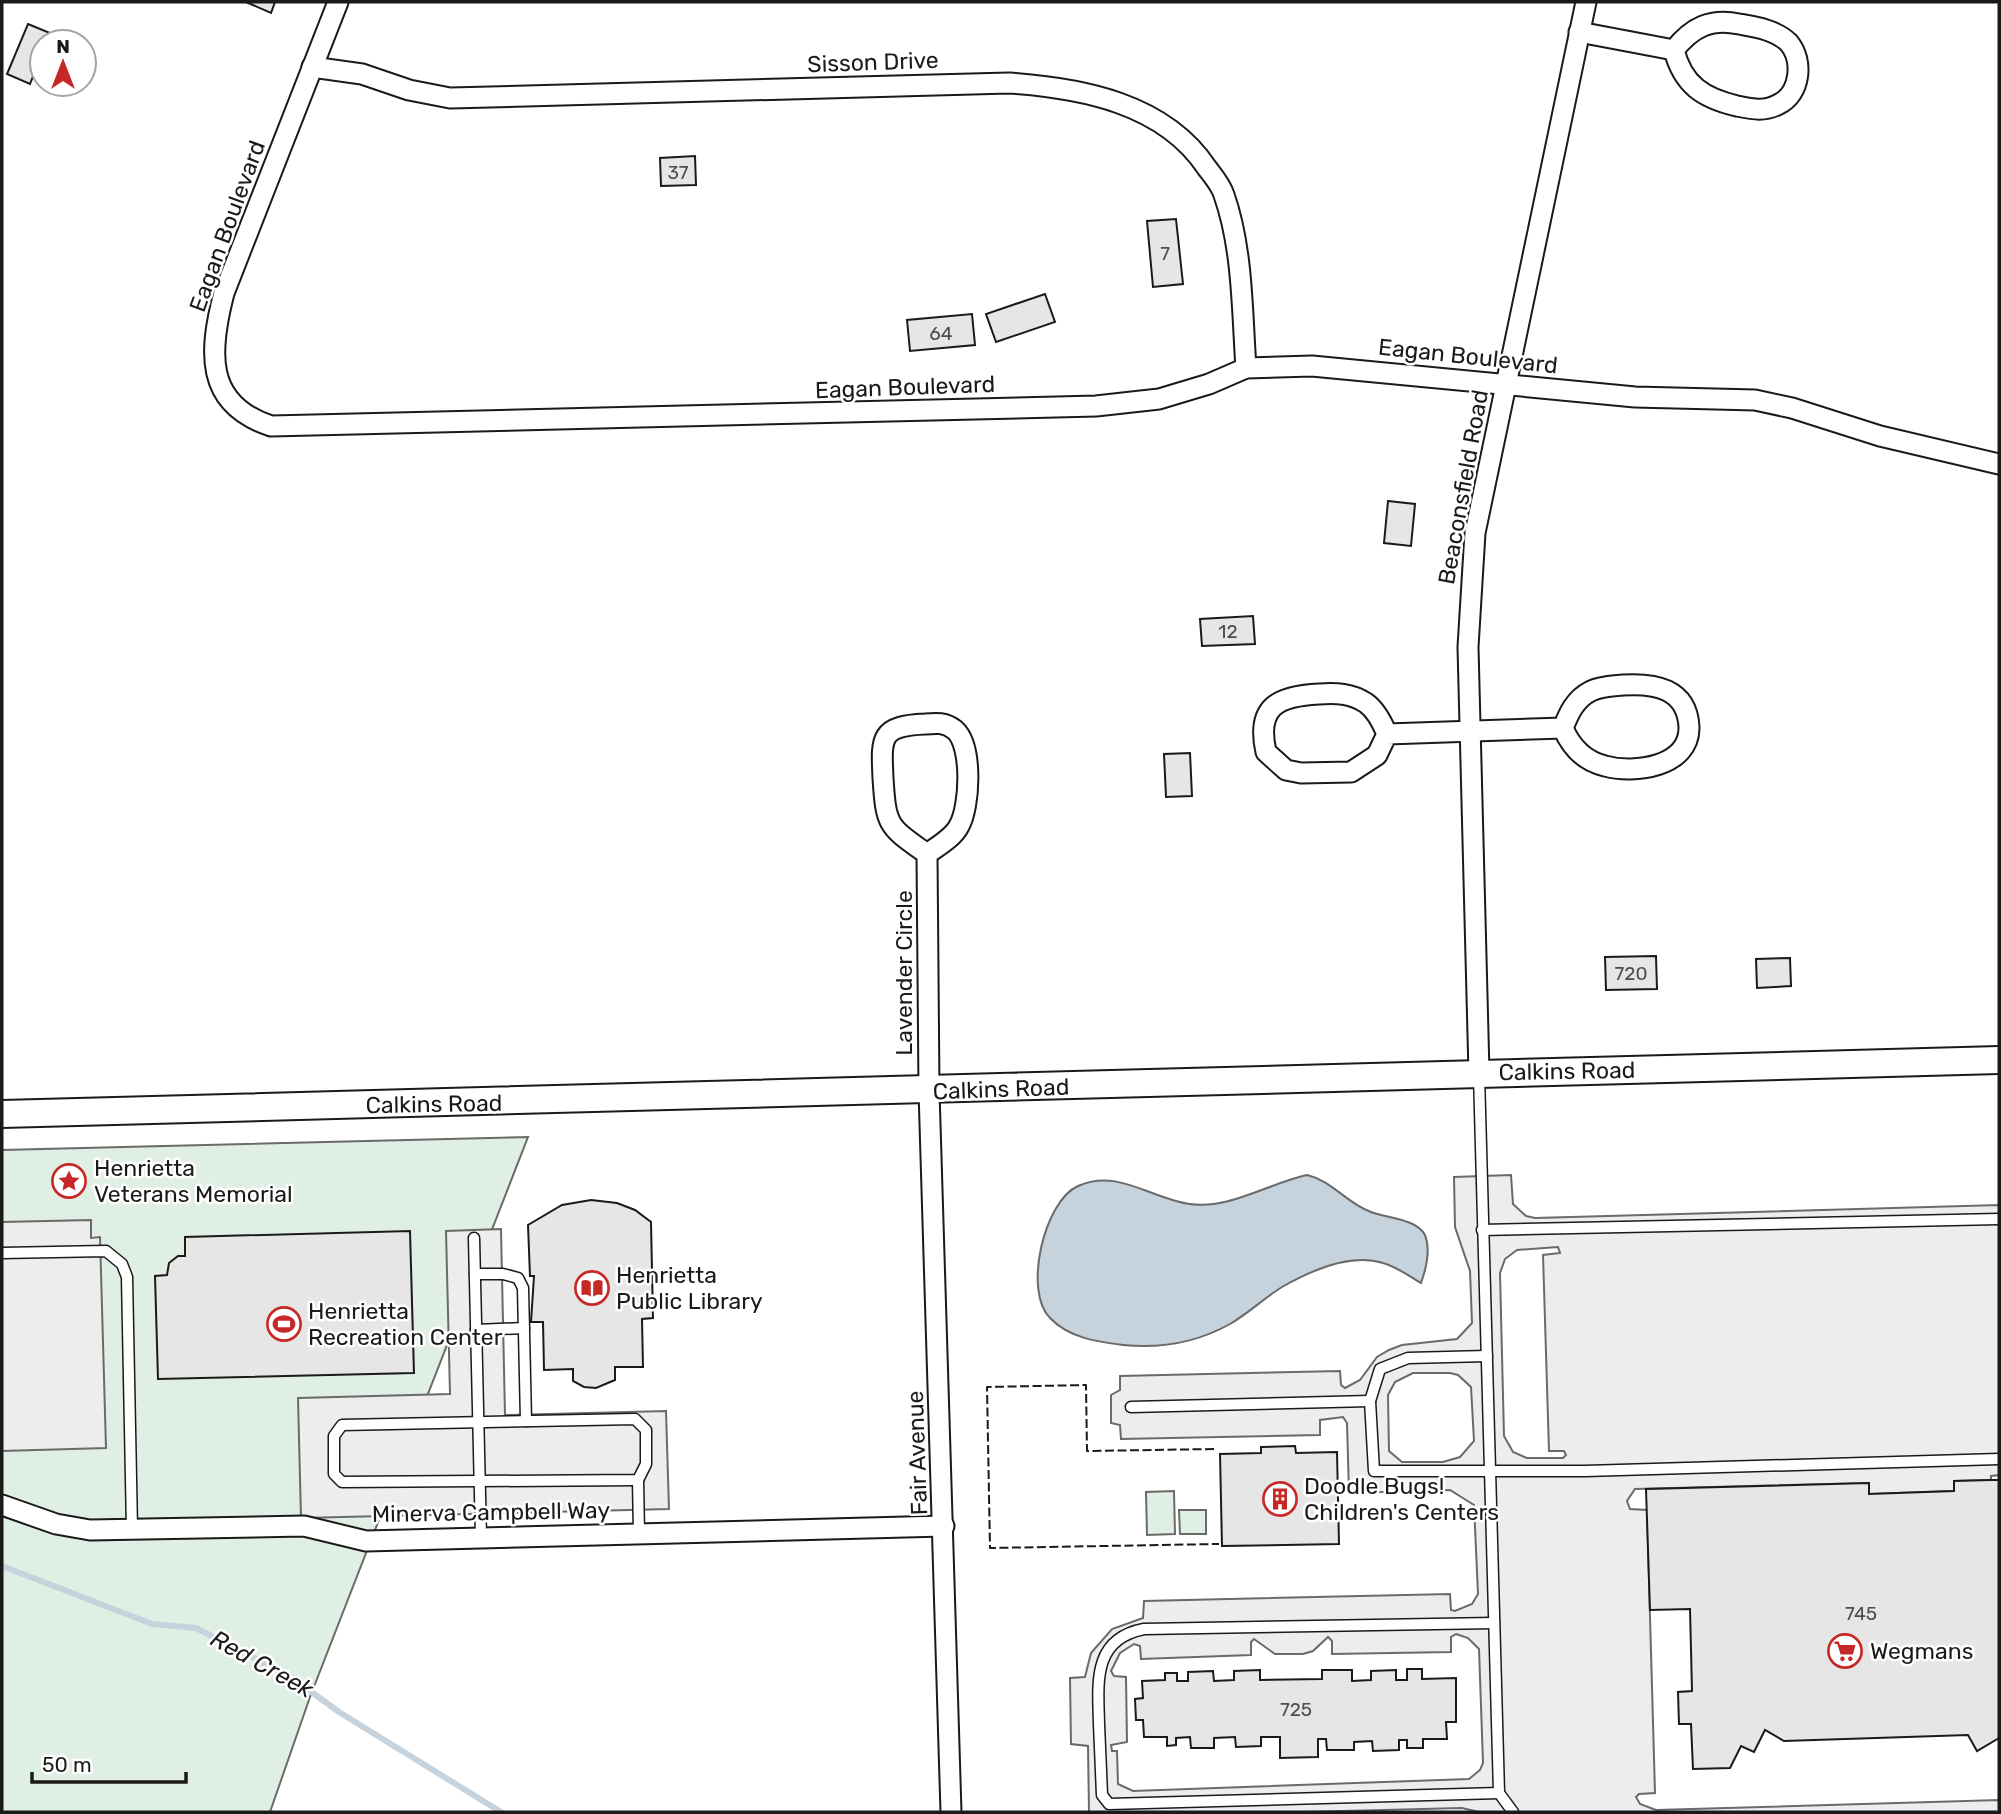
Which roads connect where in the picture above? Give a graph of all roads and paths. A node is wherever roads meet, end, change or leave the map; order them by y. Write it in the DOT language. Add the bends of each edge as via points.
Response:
graph roads {
  1 [pos="338,2"];
  2 [pos="1586,2"];
  3 [pos="1579,32"];
  4 [pos="1674,50"];
  5 [pos="312,67"];
  6 [pos="1246,368"];
  7 [pos="1505,384"];
  8 [pos="1999,464"];
  9 [pos="1563,728"];
  10 [pos="1471,730"];
  11 [pos="1387,734"];
  12 [pos="928,854"];
  13 [pos="1999,1060"];
  14 [pos="1479,1073"];
  15 [pos="929,1091"];
  16 [pos="2,1114"];
  17 [pos="1999,1219"];
  18 [pos="1482,1230"];
  19 [pos="474,1238"];
  20 [pos="2,1253"];
  21 [pos="475,1274"];
  22 [pos="524,1328"];
  23 [pos="477,1330"];
  24 [pos="1487,1356"];
  25 [pos="1370,1401"];
  26 [pos="1131,1407"];
  27 [pos="479,1421"];
  28 [pos="526,1421"];
  29 [pos="1999,1459"];
  30 [pos="1490,1472"];
  31 [pos="638,1480"];
  32 [pos="480,1481"];
  33 [pos="2,1505"];
  34 [pos="944,1527"];
  35 [pos="132,1529"];
  36 [pos="639,1534"];
  37 [pos="481,1538"];
  38 [pos="1494,1623"];
  39 [pos="1499,1793"];
  40 [pos="951,1812"];
  41 [pos="1513,1812"];
  1 -- 5 [label="street, Eagan Boulevard"];
  2 -- 3 [label="street, Beaconsfield Road"];
  3 -- 4 [label="street"];
  3 -- 7 [label="street, Beaconsfield Road"];
  4 -- 4 [label="street" via="1688,81 1713,101 1767,109 1790,97 1797,84 1790,44 1764,29 1722,20 1709,23 1694,29"];
  5 -- 6 [label="street, Sisson Drive" via="362,74 450,98 1009,83 1096,94 1135,108 1170,130 1199,156 1223,192 1234,230"];
  5 -- 6 [label="street, Eagan Boulevard" via="215,326 214,352 222,391 234,407 262,423 298,428 1097,406 1159,399"];
  6 -- 7 [label="street, Eagan Boulevard" via="1312,366"];
  7 -- 8 [label="street, Eagan Boulevard" via="1635,397 1755,400"];
  7 -- 10 [label="street, Beaconsfield Road" via="1468,601"];
  9 -- 9 [label="street" via="1570,744 1605,767 1668,762 1679,754 1689,729 1682,702 1674,692 1648,683 1591,690 1570,709"];
  9 -- 10 [label="street"];
  10 -- 11 [label="street"];
  10 -- 14 [label="street, Beaconsfield Road"];
  11 -- 11 [label="street" via="1367,704 1339,692 1292,695 1270,710 1263,723 1266,752 1286,770 1301,773 1351,772 1377,755"];
  12 -- 12 [label="street" via="958,829 966,811 967,757 955,730 942,723 898,725 881,747 885,813 891,827"];
  12 -- 15 [label="street, Lavender Circle"];
  13 -- 14 [label="main road, Calkins Road"];
  14 -- 15 [label="main road, Calkins Road"];
  14 -- 18 [label="lane"];
  15 -- 16 [label="main road, Calkins Road"];
  15 -- 34 [label="street, Fair Avenue"];
  17 -- 18 [label="lane"];
  18 -- 24 [label="lane"];
  19 -- 21 [label="lane"];
  20 -- 35 [label="lane" via="106,1251 122,1264 127,1277"];
  21 -- 22 [label="lane" via="518,1278 523,1288"];
  21 -- 23 [label="lane"];
  22 -- 23 [label="lane"];
  22 -- 28 [label="lane"];
  23 -- 27 [label="lane"];
  24 -- 25 [label="lane" via="1408,1358 1380,1369"];
  24 -- 30 [label="lane"];
  25 -- 26 [label="lane"];
  25 -- 30 [label="lane" via="1374,1471"];
  27 -- 28 [label="lane"];
  27 -- 32 [label="lane"];
  27 -- 32 [label="lane" via="342,1425 334,1436 334,1474 342,1482"];
  28 -- 31 [label="lane" via="635,1419 646,1430 646,1464"];
  29 -- 30 [label="lane"];
  30 -- 38 [label="lane"];
  31 -- 32 [label="lane"];
  31 -- 36 [label="lane"];
  32 -- 37 [label="lane"];
  33 -- 35 [label="street, Minerva Campbell Way" via="56,1524 90,1530"];
  34 -- 36 [label="street, Minerva Campbell Way"];
  34 -- 40 [label="street, Fair Avenue"];
  35 -- 37 [label="street, Minerva Campbell Way" via="304,1527 366,1541"];
  36 -- 37 [label="street, Minerva Campbell Way"];
  38 -- 39 [label="lane"];
  38 -- 39 [label="lane" via="1144,1629 1129,1632 1108,1647 1097,1674 1102,1795 1109,1804"];
  39 -- 41 [label="lane"];
}
